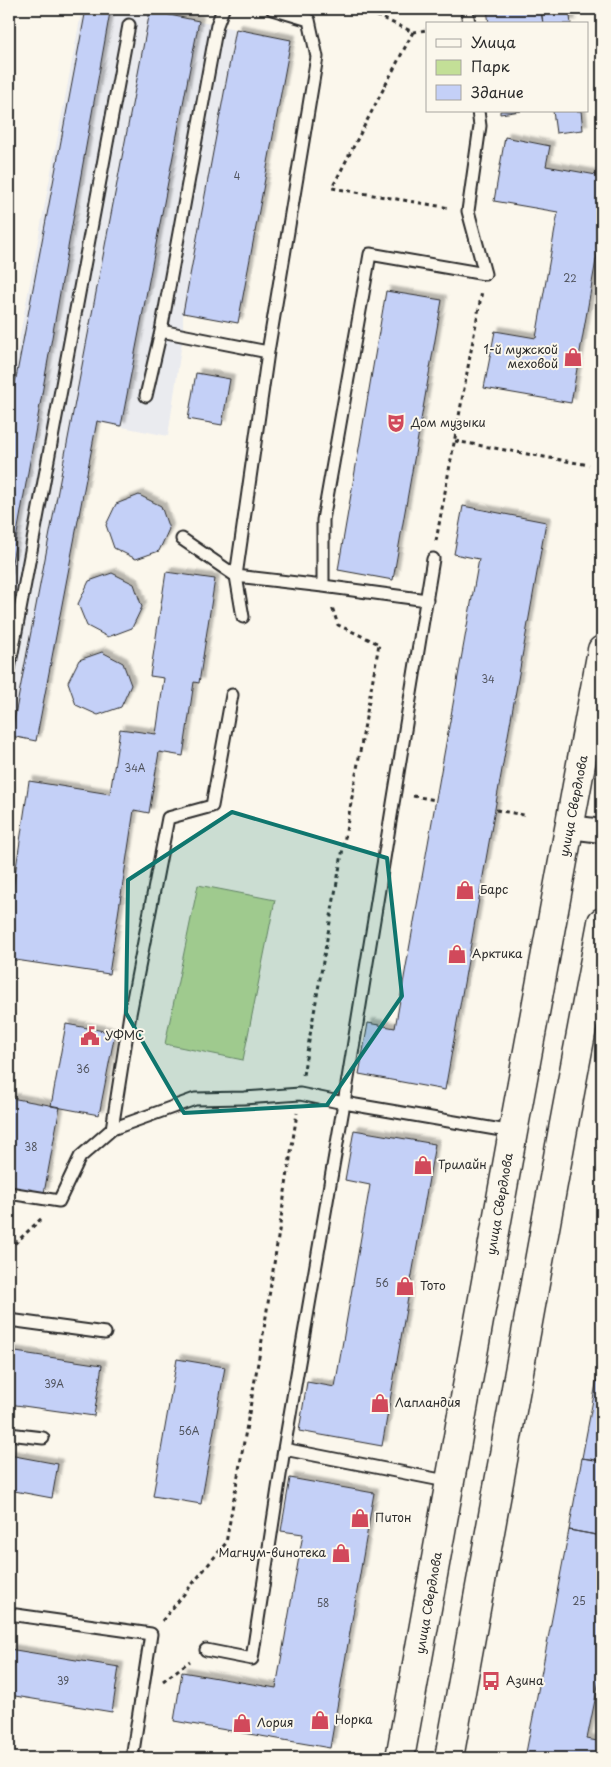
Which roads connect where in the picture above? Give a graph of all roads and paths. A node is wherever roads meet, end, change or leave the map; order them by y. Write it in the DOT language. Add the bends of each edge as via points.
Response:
graph roads {
  1 [pos="223,9"];
  2 [pos="272,9"];
  3 [pos="362,9"];
  4 [pos="467,9"];
  5 [pos="469,22"];
  6 [pos="129,25"];
  7 [pos="426,30"];
  8 [pos="413,32"];
  9 [pos="478,112"];
  10 [pos="468,211"];
  11 [pos="485,274"];
  12 [pos="161,331"];
  13 [pos="268,352"];
  14 [pos="146,396"];
  15 [pos="455,441"];
  16 [pos="589,465"];
  17 [pos="182,539"];
  18 [pos="433,559"];
  19 [pos="236,576"];
  20 [pos="323,586"];
  21 [pos="427,600"];
  22 [pos="243,617"];
  23 [pos="602,650"];
  24 [pos="9,669"];
  25 [pos="232,695"];
  26 [pos="496,810"];
  27 [pos="524,815"];
  28 [pos="570,827"];
  29 [pos="602,831"];
  30 [pos="602,922"];
  31 [pos="344,1103"];
  32 [pos="112,1129"];
  33 [pos="513,1132"];
  34 [pos="9,1193"];
  35 [pos="60,1201"];
  36 [pos="9,1249"];
  37 [pos="9,1320"];
  38 [pos="105,1333"];
  39 [pos="9,1434"];
  40 [pos="43,1438"];
  41 [pos="284,1449"];
  42 [pos="451,1482"];
  43 [pos="9,1614"];
  44 [pos="206,1650"];
  45 [pos="142,1696"];
  46 [pos="132,1758"];
  47 [pos="400,1758"];
  48 [pos="449,1758"];
  1 -- 12 [label="lane" via="217,25"];
  2 -- 13 [label="lane" via="309,20 317,57"];
  3 -- 8 [label="path"];
  4 -- 5 [label="lane"];
  6 -- 24 [label="lane"];
  7 -- 8 [label="path"];
  8 -- 10 [label="path" via="332,188"];
  9 -- 10 [label="lane" via="480,126"];
  10 -- 11 [label="lane"];
  11 -- 15 [label="path"];
  11 -- 20 [label="lane" via="370,254 323,520"];
  12 -- 13 [label="lane"];
  12 -- 14 [label="lane"];
  13 -- 19 [label="lane"];
  15 -- 16 [label="path"];
  15 -- 18 [label="path"];
  17 -- 19 [label="lane"];
  18 -- 21 [label="lane"];
  19 -- 20 [label="lane"];
  19 -- 22 [label="lane"];
  20 -- 21 [label="lane"];
  21 -- 31 [label="lane"];
  23 -- 28 [label="main road, улица Свердлова"];
  25 -- 32 [label="lane" via="212,806 168,818 130,1014"];
  26 -- 27 [label="path"];
  28 -- 29 [label="street"];
  28 -- 33 [label="main road, улица Свердлова"];
  30 -- 48 [label="main road"];
  31 -- 32 [label="lane" via="300,1094 194,1100"];
  31 -- 33 [label="lane"];
  31 -- 41 [label="lane"];
  32 -- 35 [label="lane" via="80,1157"];
  33 -- 42 [label="main road, улица Свердлова"];
  34 -- 35 [label="lane"];
  35 -- 36 [label="path"];
  37 -- 38 [label="lane"];
  39 -- 40 [label="lane"];
  41 -- 42 [label="lane"];
  41 -- 44 [label="lane" via="252,1659"];
  42 -- 47 [label="main road, улица Свердлова"];
  43 -- 45 [label="lane" via="152,1634"];
  44 -- 45 [label="path"];
  45 -- 46 [label="lane"];
}
